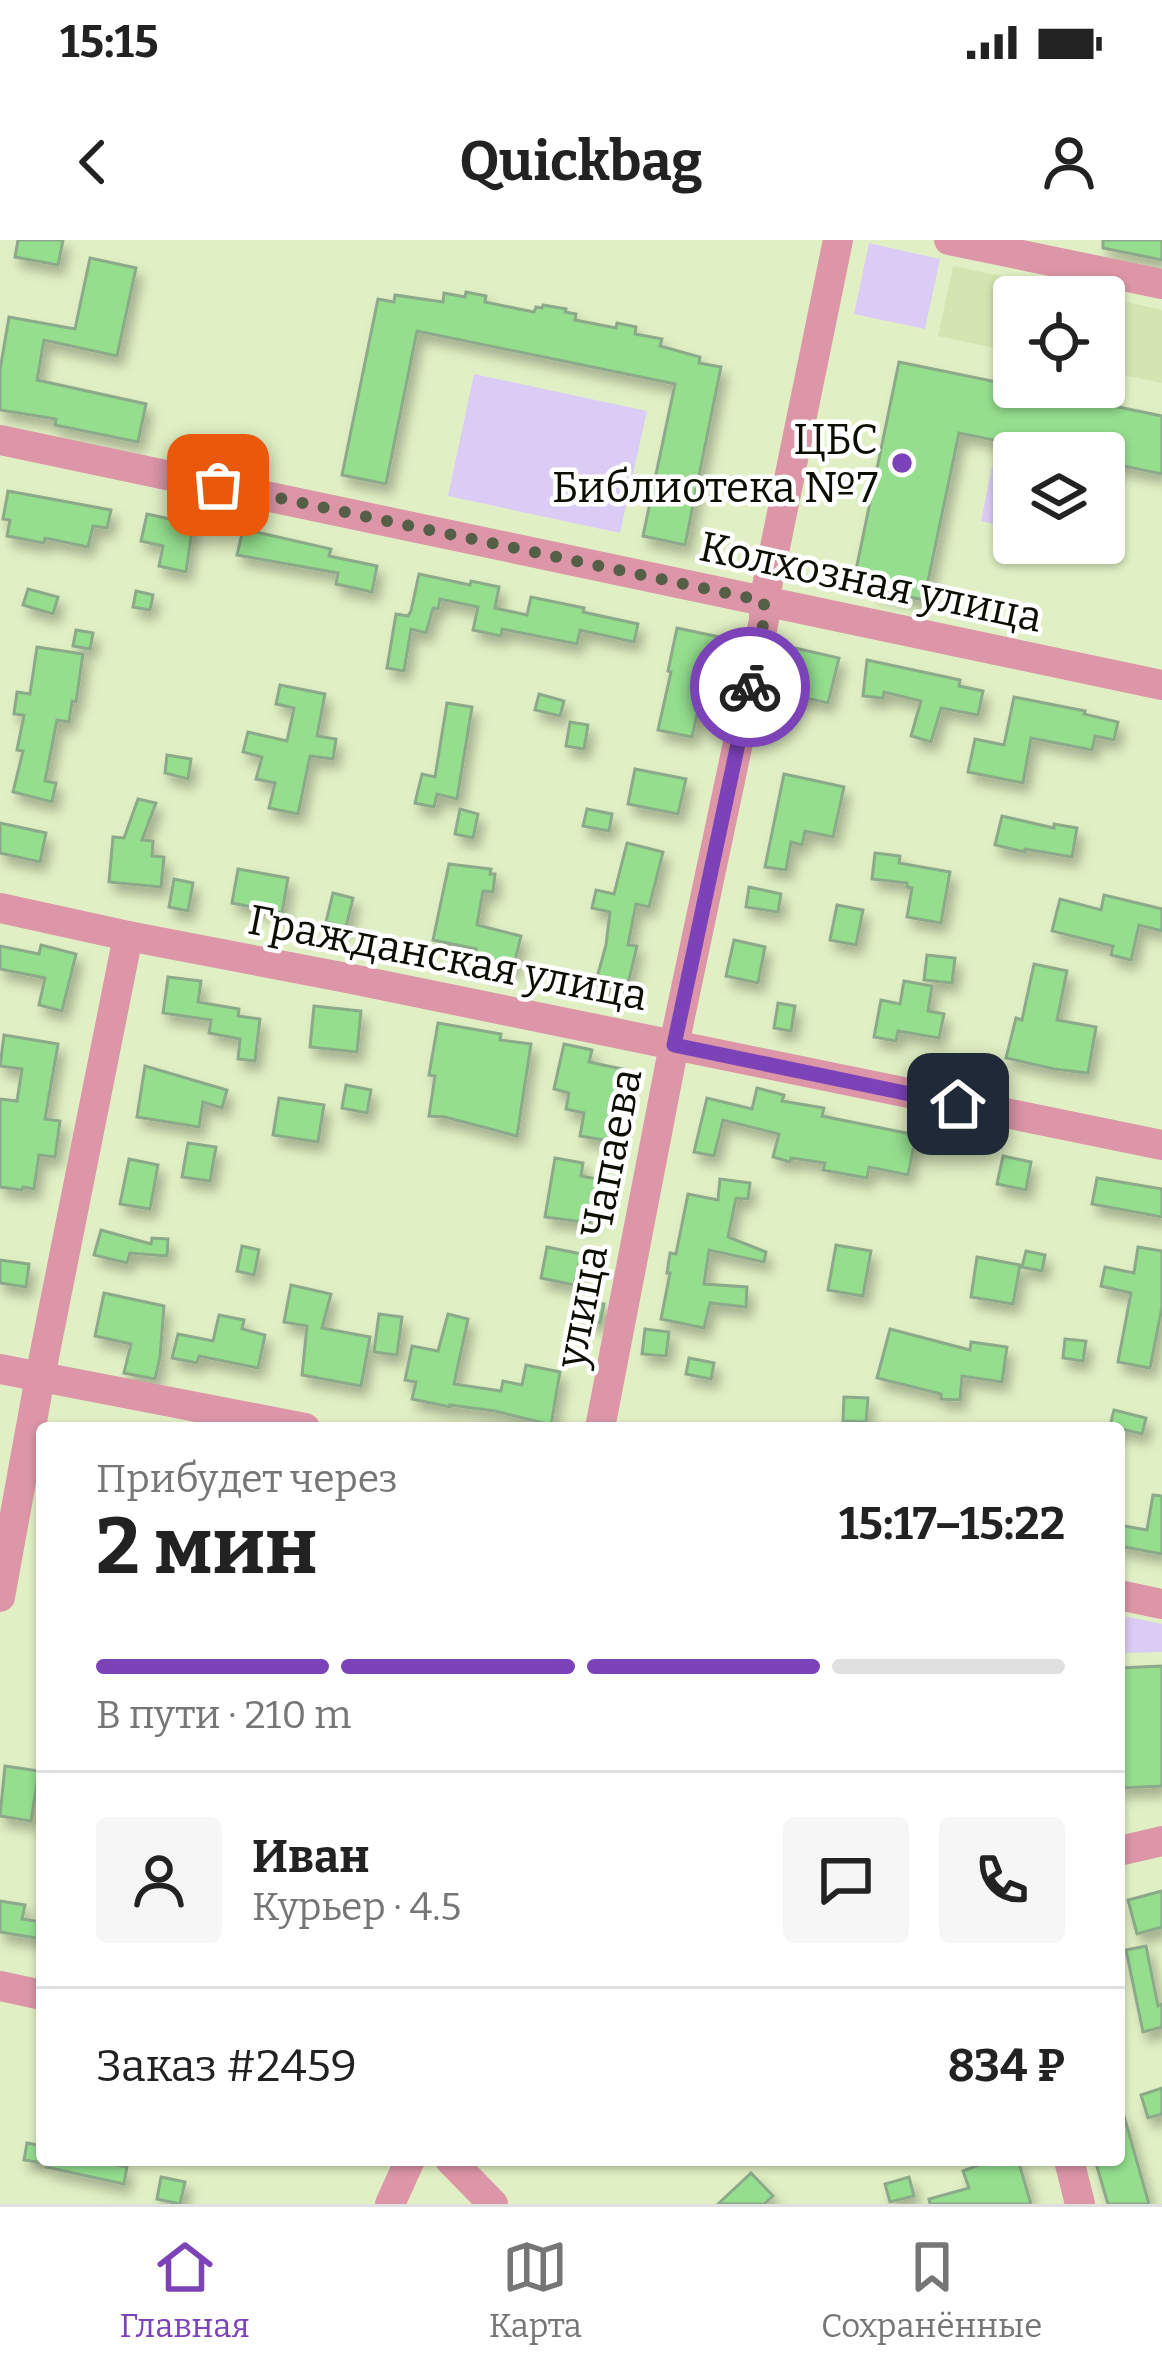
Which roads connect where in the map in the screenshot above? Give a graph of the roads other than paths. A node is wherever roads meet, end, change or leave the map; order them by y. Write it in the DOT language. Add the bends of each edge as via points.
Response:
graph roads {
  1 [pos="838,240"];
  2 [pos="950,240"];
  3 [pos="1162,284"];
  4 [pos="0,440"];
  5 [pos="764,601"];
  6 [pos="1162,686"];
  7 [pos="0,908"];
  8 [pos="128,936"];
  9 [pos="674,1045"];
  10 [pos="1162,1145"];
  11 [pos="0,1369"];
  12 [pos="40,1377"];
  13 [pos="274,1422"];
  14 [pos="601,1422"];
  15 [pos="1125,1596"];
  16 [pos="0,1597"];
  17 [pos="1162,1604"];
  18 [pos="1162,1841"];
  19 [pos="1125,1850"];
  20 [pos="0,1986"];
  21 [pos="36,1993"];
  22 [pos="407,2166"];
  23 [pos="456,2166"];
  24 [pos="1070,2166"];
  25 [pos="390,2204"];
  26 [pos="493,2204"];
  27 [pos="1080,2204"];
  1 -- 5 [label="street, улица Чапаева"];
  2 -- 3 [label="street"];
  4 -- 5 [label="street, Колхозная улица"];
  5 -- 6 [label="street, Колхозная улица"];
  5 -- 9 [label="street, улица Чапаева"];
  7 -- 8 [label="street, Гражданская улица"];
  8 -- 9 [label="street, Гражданская улица"];
  8 -- 12 [label="street"];
  9 -- 10 [label="street, Гражданская улица"];
  9 -- 14 [label="street, улица Чапаева"];
  11 -- 12 [label="street"];
  12 -- 13 [label="street"];
  12 -- 16 [label="street"];
  15 -- 17 [label="street"];
  18 -- 19 [label="street"];
  20 -- 21 [label="street"];
  22 -- 25 [label="street"];
  23 -- 26 [label="street"];
  24 -- 27 [label="street"];
}
